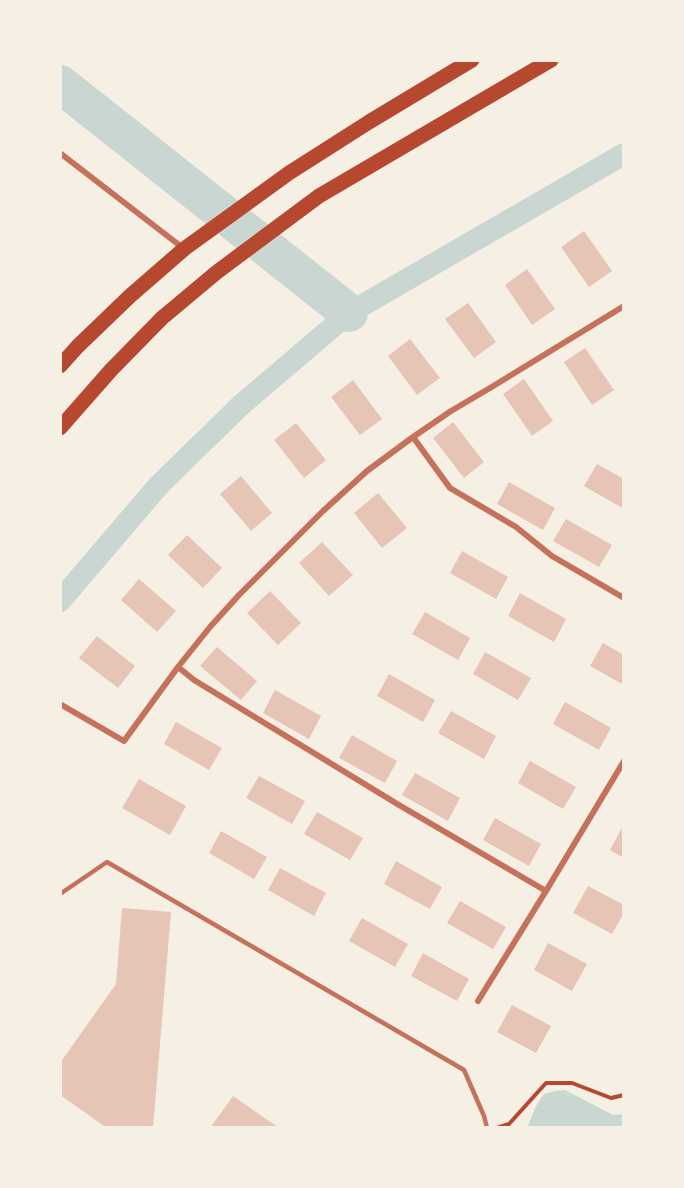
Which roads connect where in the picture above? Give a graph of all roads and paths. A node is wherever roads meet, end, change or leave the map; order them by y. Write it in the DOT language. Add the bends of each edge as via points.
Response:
graph roads {
  1 [pos="472,60"];
  2 [pos="550,60"];
  3 [pos="60,153"];
  4 [pos="184,249"];
  5 [pos="624,306"];
  6 [pos="60,366"];
  7 [pos="60,428"];
  8 [pos="413,437"];
  9 [pos="624,598"];
  10 [pos="178,667"];
  11 [pos="60,704"];
  12 [pos="624,761"];
  13 [pos="546,891"];
  14 [pos="60,894"];
  15 [pos="478,1001"];
  16 [pos="624,1095"];
  17 [pos="487,1128"];
  18 [pos="495,1128"];
  1 -- 4 [label="main road" via="289,173"];
  2 -- 7 [label="main road" via="319,196 217,272 162,318"];
  3 -- 4 [label="street"];
  4 -- 6 [label="main road"];
  5 -- 8 [label="street"];
  8 -- 9 [label="street" via="450,488"];
  8 -- 10 [label="street" via="323,511 239,595"];
  10 -- 11 [label="street" via="124,741"];
  10 -- 13 [label="street"];
  12 -- 13 [label="street"];
  13 -- 15 [label="street"];
  14 -- 17 [label="lane" via="106,861 464,1070"];
  16 -- 18 [label="path" via="611,1098 572,1083 546,1083 509,1124"];
}
